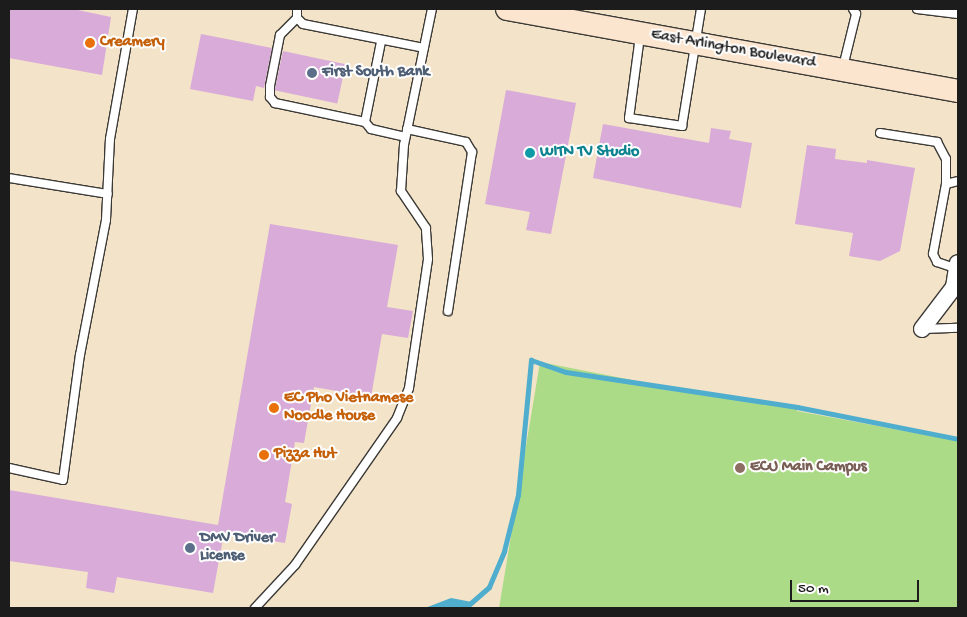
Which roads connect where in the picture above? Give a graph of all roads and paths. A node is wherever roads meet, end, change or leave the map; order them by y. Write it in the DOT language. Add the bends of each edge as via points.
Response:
graph roads {
  1 [pos="133,9"];
  2 [pos="296,9"];
  3 [pos="432,9"];
  4 [pos="507,9"];
  5 [pos="701,9"];
  6 [pos="853,9"];
  7 [pos="918,9"];
  8 [pos="958,14"];
  9 [pos="297,18"];
  10 [pos="640,33"];
  11 [pos="381,42"];
  12 [pos="696,43"];
  13 [pos="424,48"];
  14 [pos="843,70"];
  15 [pos="958,91"];
  16 [pos="365,122"];
  17 [pos="407,129"];
  18 [pos="880,133"];
  19 [pos="405,137"];
  20 [pos="9,178"];
  21 [pos="958,181"];
  22 [pos="946,184"];
  23 [pos="108,194"];
  24 [pos="958,266"];
  25 [pos="448,311"];
  26 [pos="958,328"];
  27 [pos="922,329"];
  28 [pos="9,468"];
  29 [pos="255,608"];
  1 -- 23 [label="lane" via="110,139"];
  2 -- 9 [label="lane"];
  3 -- 13 [label="lane"];
  4 -- 10 [label="main road, East Arlington Boulevard" via="589,20"];
  5 -- 12 [label="lane"];
  6 -- 14 [label="lane" via="856,14"];
  7 -- 8 [label="lane"];
  9 -- 11 [label="lane" via="303,24"];
  9 -- 16 [label="lane" via="280,35 270,97 286,107"];
  10 -- 12 [label="main road, East Arlington Boulevard"];
  10 -- 12 [label="lane" via="629,118 682,126"];
  11 -- 13 [label="lane"];
  11 -- 16 [label="lane"];
  12 -- 14 [label="main road, East Arlington Boulevard"];
  13 -- 17 [label="lane"];
  14 -- 15 [label="main road, East Arlington Boulevard"];
  16 -- 19 [label="lane" via="371,128"];
  17 -- 19 [label="lane"];
  17 -- 25 [label="lane" via="466,142 472,152"];
  18 -- 22 [label="lane" via="937,142 946,159"];
  19 -- 29 [label="lane" via="401,191 426,228 428,259 409,388 397,418 300,557"];
  20 -- 23 [label="lane"];
  21 -- 22 [label="lane"];
  22 -- 24 [label="lane" via="932,254 937,262"];
  23 -- 28 [label="lane" via="63,480"];
  24 -- 27 [label="street" via="954,287"];
  26 -- 27 [label="lane"];
}
